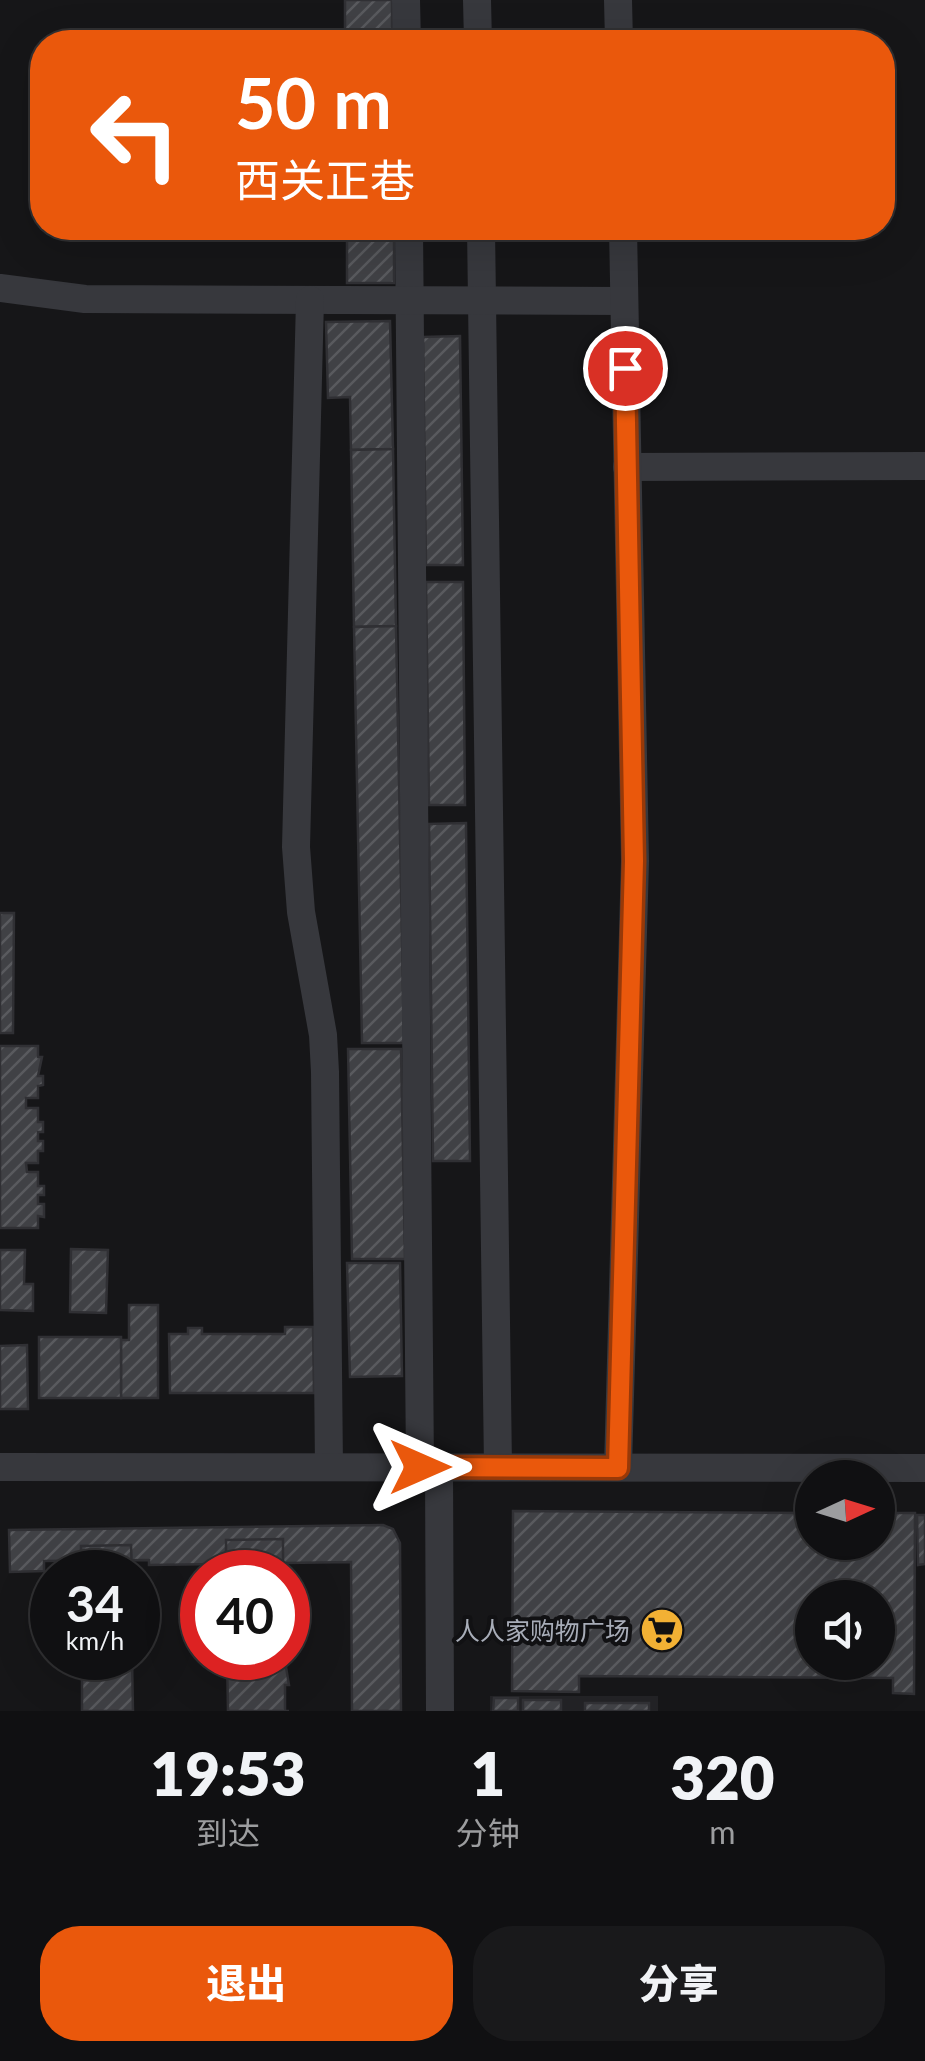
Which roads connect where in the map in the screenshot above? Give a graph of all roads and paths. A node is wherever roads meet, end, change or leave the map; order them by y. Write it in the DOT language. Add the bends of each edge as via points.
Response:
graph roads {
  1 [pos="406,0"];
  2 [pos="477,0"];
  3 [pos="618,0"];
  4 [pos="407,30"];
  5 [pos="478,30"];
  6 [pos="619,30"];
  7 [pos="409,240"];
  8 [pos="480,240"];
  9 [pos="623,240"];
  10 [pos="0,288"];
  11 [pos="310,300"];
  12 [pos="410,301"];
  13 [pos="624,301"];
  14 [pos="482,302"];
  15 [pos="925,466"];
  16 [pos="627,467"];
  17 [pos="0,1467"];
  18 [pos="329,1467"];
  19 [pos="429,1467"];
  20 [pos="498,1468"];
  21 [pos="618,1468"];
  22 [pos="925,1468"];
  23 [pos="440,1711"];
  1 -- 4 [label="street"];
  2 -- 5 [label="street"];
  3 -- 6 [label="street"];
  7 -- 12 [label="street"];
  8 -- 14 [label="street"];
  9 -- 13 [label="street"];
  10 -- 11 [label="street" via="85,299"];
  11 -- 12 [label="street"];
  11 -- 18 [label="street" via="296,847 325,1072"];
  12 -- 14 [label="street"];
  12 -- 19 [label="street"];
  13 -- 14 [label="street"];
  13 -- 16 [label="street"];
  14 -- 20 [label="street"];
  15 -- 16 [label="street"];
  16 -- 21 [label="street" via="634,861"];
  17 -- 18 [label="street"];
  18 -- 19 [label="street"];
  19 -- 20 [label="street"];
  19 -- 23 [label="street"];
  20 -- 21 [label="street"];
  21 -- 22 [label="street"];
}
